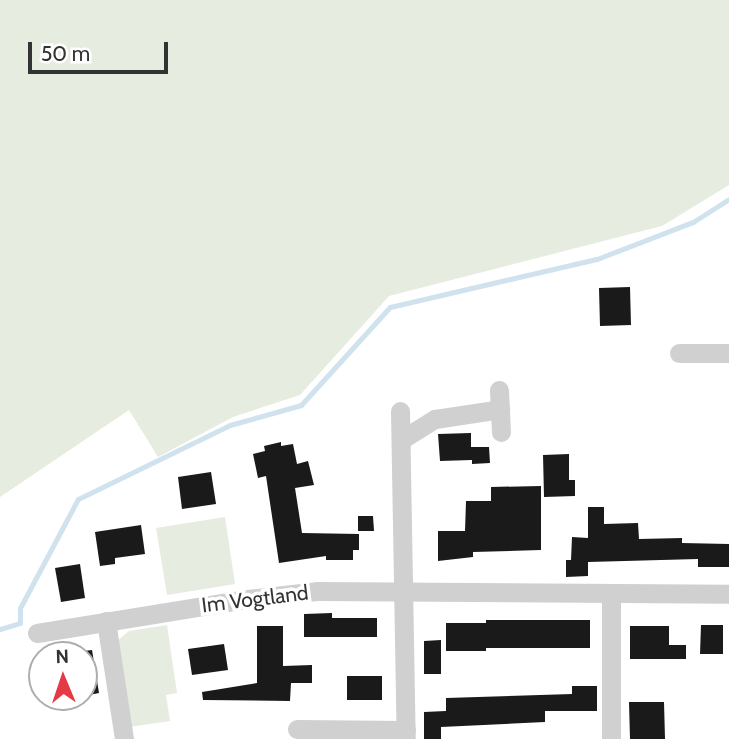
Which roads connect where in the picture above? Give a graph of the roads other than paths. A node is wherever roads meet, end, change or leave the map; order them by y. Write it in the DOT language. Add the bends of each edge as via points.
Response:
graph roads {
  1 [pos="729,353"];
  2 [pos="679,354"];
  3 [pos="400,411"];
  4 [pos="501,432"];
  5 [pos="401,440"];
  6 [pos="404,593"];
  7 [pos="611,594"];
  8 [pos="729,594"];
  9 [pos="106,621"];
  10 [pos="37,634"];
  11 [pos="297,729"];
  12 [pos="406,734"];
  13 [pos="124,739"];
  14 [pos="611,739"];
  1 -- 2 [label="street"];
  3 -- 5 [label="street"];
  4 -- 5 [label="street" via="499,400 435,419"];
  5 -- 6 [label="street"];
  6 -- 7 [label="street, Im Vogtland"];
  6 -- 9 [label="street, Im Vogtland" via="317,591"];
  6 -- 12 [label="street"];
  7 -- 8 [label="street, Im Vogtland"];
  7 -- 14 [label="street"];
  9 -- 10 [label="street, Im Vogtland"];
  9 -- 13 [label="street"];
  11 -- 12 [label="street"];
}
